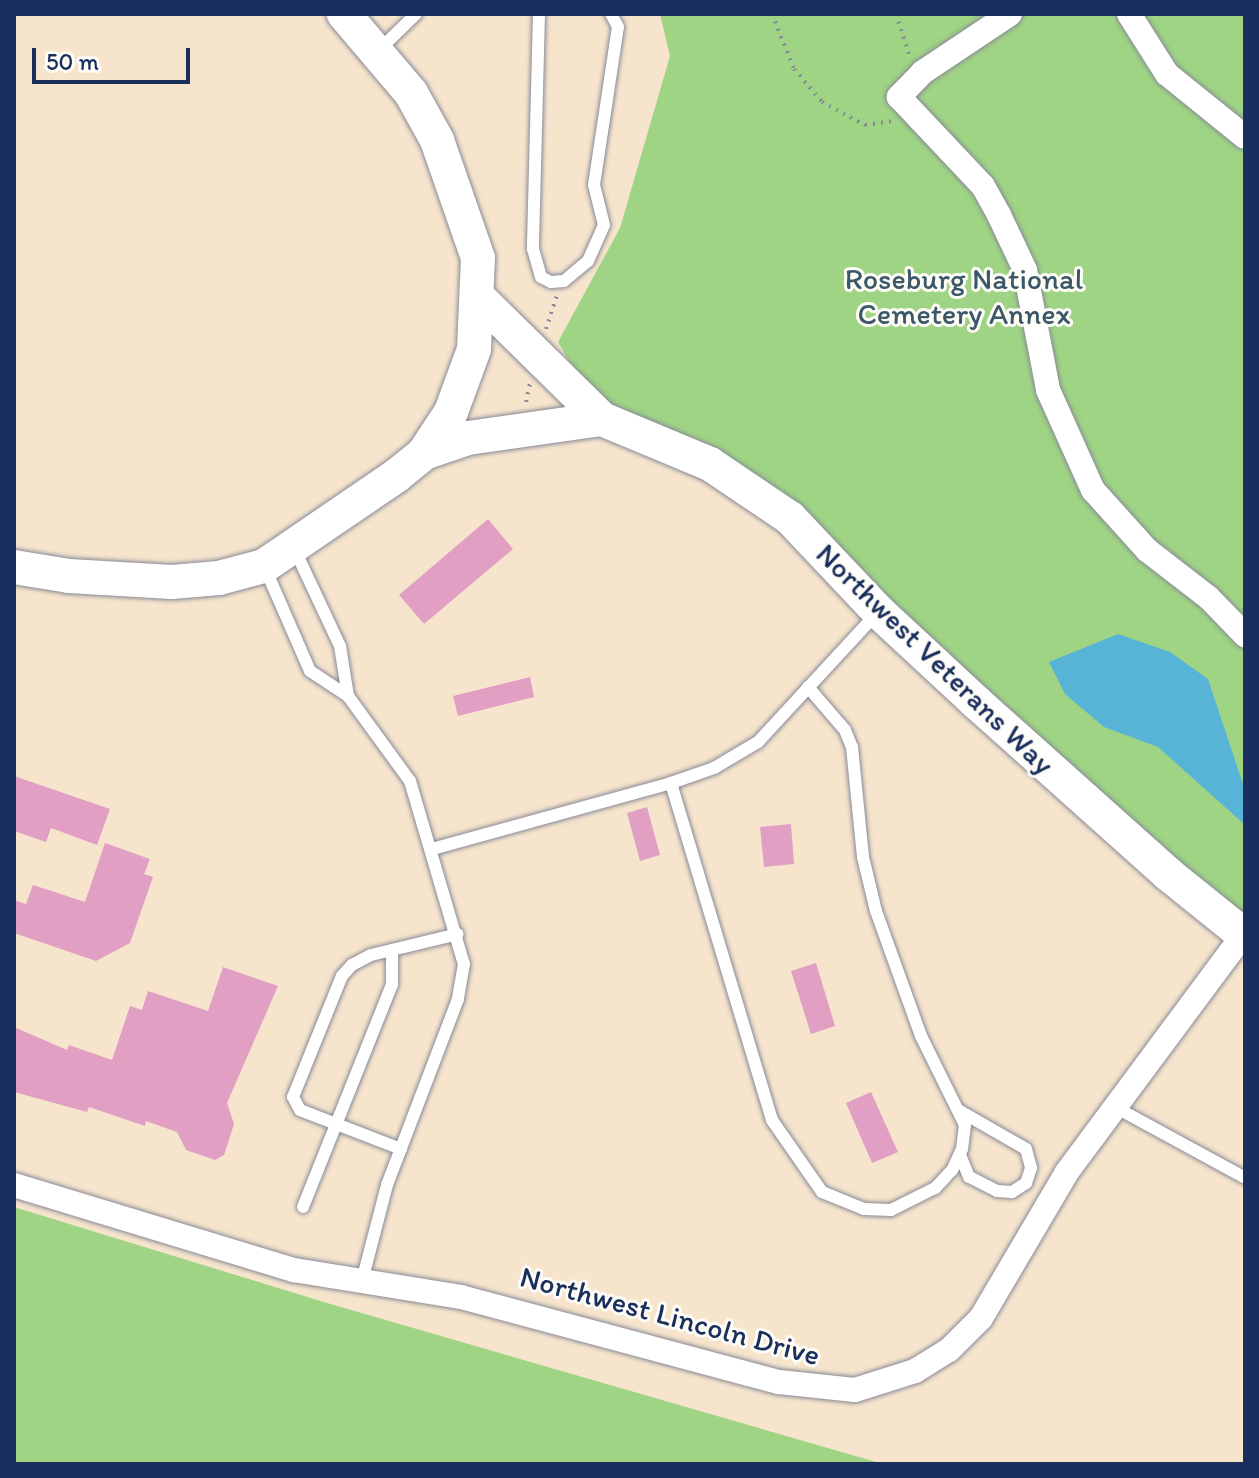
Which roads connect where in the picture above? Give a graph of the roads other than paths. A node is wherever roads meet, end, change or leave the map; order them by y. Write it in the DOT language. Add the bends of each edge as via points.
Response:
graph roads {
  1 [pos="344,14"];
  2 [pos="416,14"];
  3 [pos="539,14"];
  4 [pos="611,14"];
  5 [pos="1010,14"];
  6 [pos="1129,14"];
  7 [pos="379,50"];
  8 [pos="1245,137"];
  9 [pos="479,298"];
  10 [pos="602,419"];
  11 [pos="424,453"];
  12 [pos="294,548"];
  13 [pos="264,566"];
  14 [pos="14,567"];
  15 [pos="879,612"];
  16 [pos="1245,635"];
  17 [pos="808,687"];
  18 [pos="348,696"];
  19 [pos="671,783"];
  20 [pos="432,849"];
  21 [pos="458,934"];
  22 [pos="1244,934"];
  23 [pos="392,950"];
  24 [pos="1115,1107"];
  25 [pos="958,1110"];
  26 [pos="336,1124"];
  27 [pos="401,1149"];
  28 [pos="960,1155"];
  29 [pos="1245,1178"];
  30 [pos="14,1185"];
  31 [pos="303,1207"];
  32 [pos="362,1281"];
  1 -- 7 [label="street"];
  2 -- 7 [label="lane"];
  3 -- 4 [label="lane" via="533,249 541,277 551,282 564,281 588,261 604,225 594,185 618,27"];
  5 -- 16 [label="street" via="923,72 899,97 983,186 999,215 1025,270 1048,390 1093,490 1147,550 1209,598"];
  6 -- 8 [label="street" via="1167,74"];
  7 -- 9 [label="street" via="437,140 478,258"];
  9 -- 10 [label="street, Northwest Veterans Way"];
  9 -- 11 [label="street" via="474,349 463,388"];
  10 -- 11 [label="street" via="468,438"];
  10 -- 15 [label="street, Northwest Veterans Way" via="749,485 790,518"];
  11 -- 12 [label="street"];
  12 -- 13 [label="street"];
  12 -- 18 [label="lane" via="340,646"];
  13 -- 14 [label="street" via="219,578 172,582"];
  13 -- 18 [label="lane" via="310,671"];
  15 -- 17 [label="lane"];
  15 -- 22 [label="street, Northwest Veterans Way" via="1168,874"];
  17 -- 19 [label="lane" via="758,742 714,768"];
  17 -- 25 [label="lane" via="845,730 852,747 863,857 876,911 921,1036"];
  18 -- 20 [label="lane" via="410,781"];
  19 -- 20 [label="lane"];
  19 -- 28 [label="lane" via="752,1067 772,1120 795,1159 822,1192 840,1202 891,1210 935,1188"];
  20 -- 21 [label="lane"];
  21 -- 23 [label="lane"];
  21 -- 27 [label="lane" via="464,983"];
  22 -- 24 [label="street, Northwest Lincoln Drive"];
  23 -- 26 [label="lane" via="392,985"];
  23 -- 26 [label="lane" via="352,965 342,976 295,1091 296,1107"];
  24 -- 29 [label="lane"];
  24 -- 32 [label="street, Northwest Lincoln Drive" via="1067,1172 981,1318 949,1350 879,1385 806,1388 494,1304"];
  25 -- 28 [label="lane" via="965,1125"];
  25 -- 28 [label="lane" via="1026,1149 1031,1168 1026,1183 1012,1192 997,1191 969,1177"];
  26 -- 27 [label="lane"];
  26 -- 31 [label="lane"];
  27 -- 32 [label="lane" via="374,1224"];
  30 -- 32 [label="street, Northwest Lincoln Drive" via="294,1270"];
}
